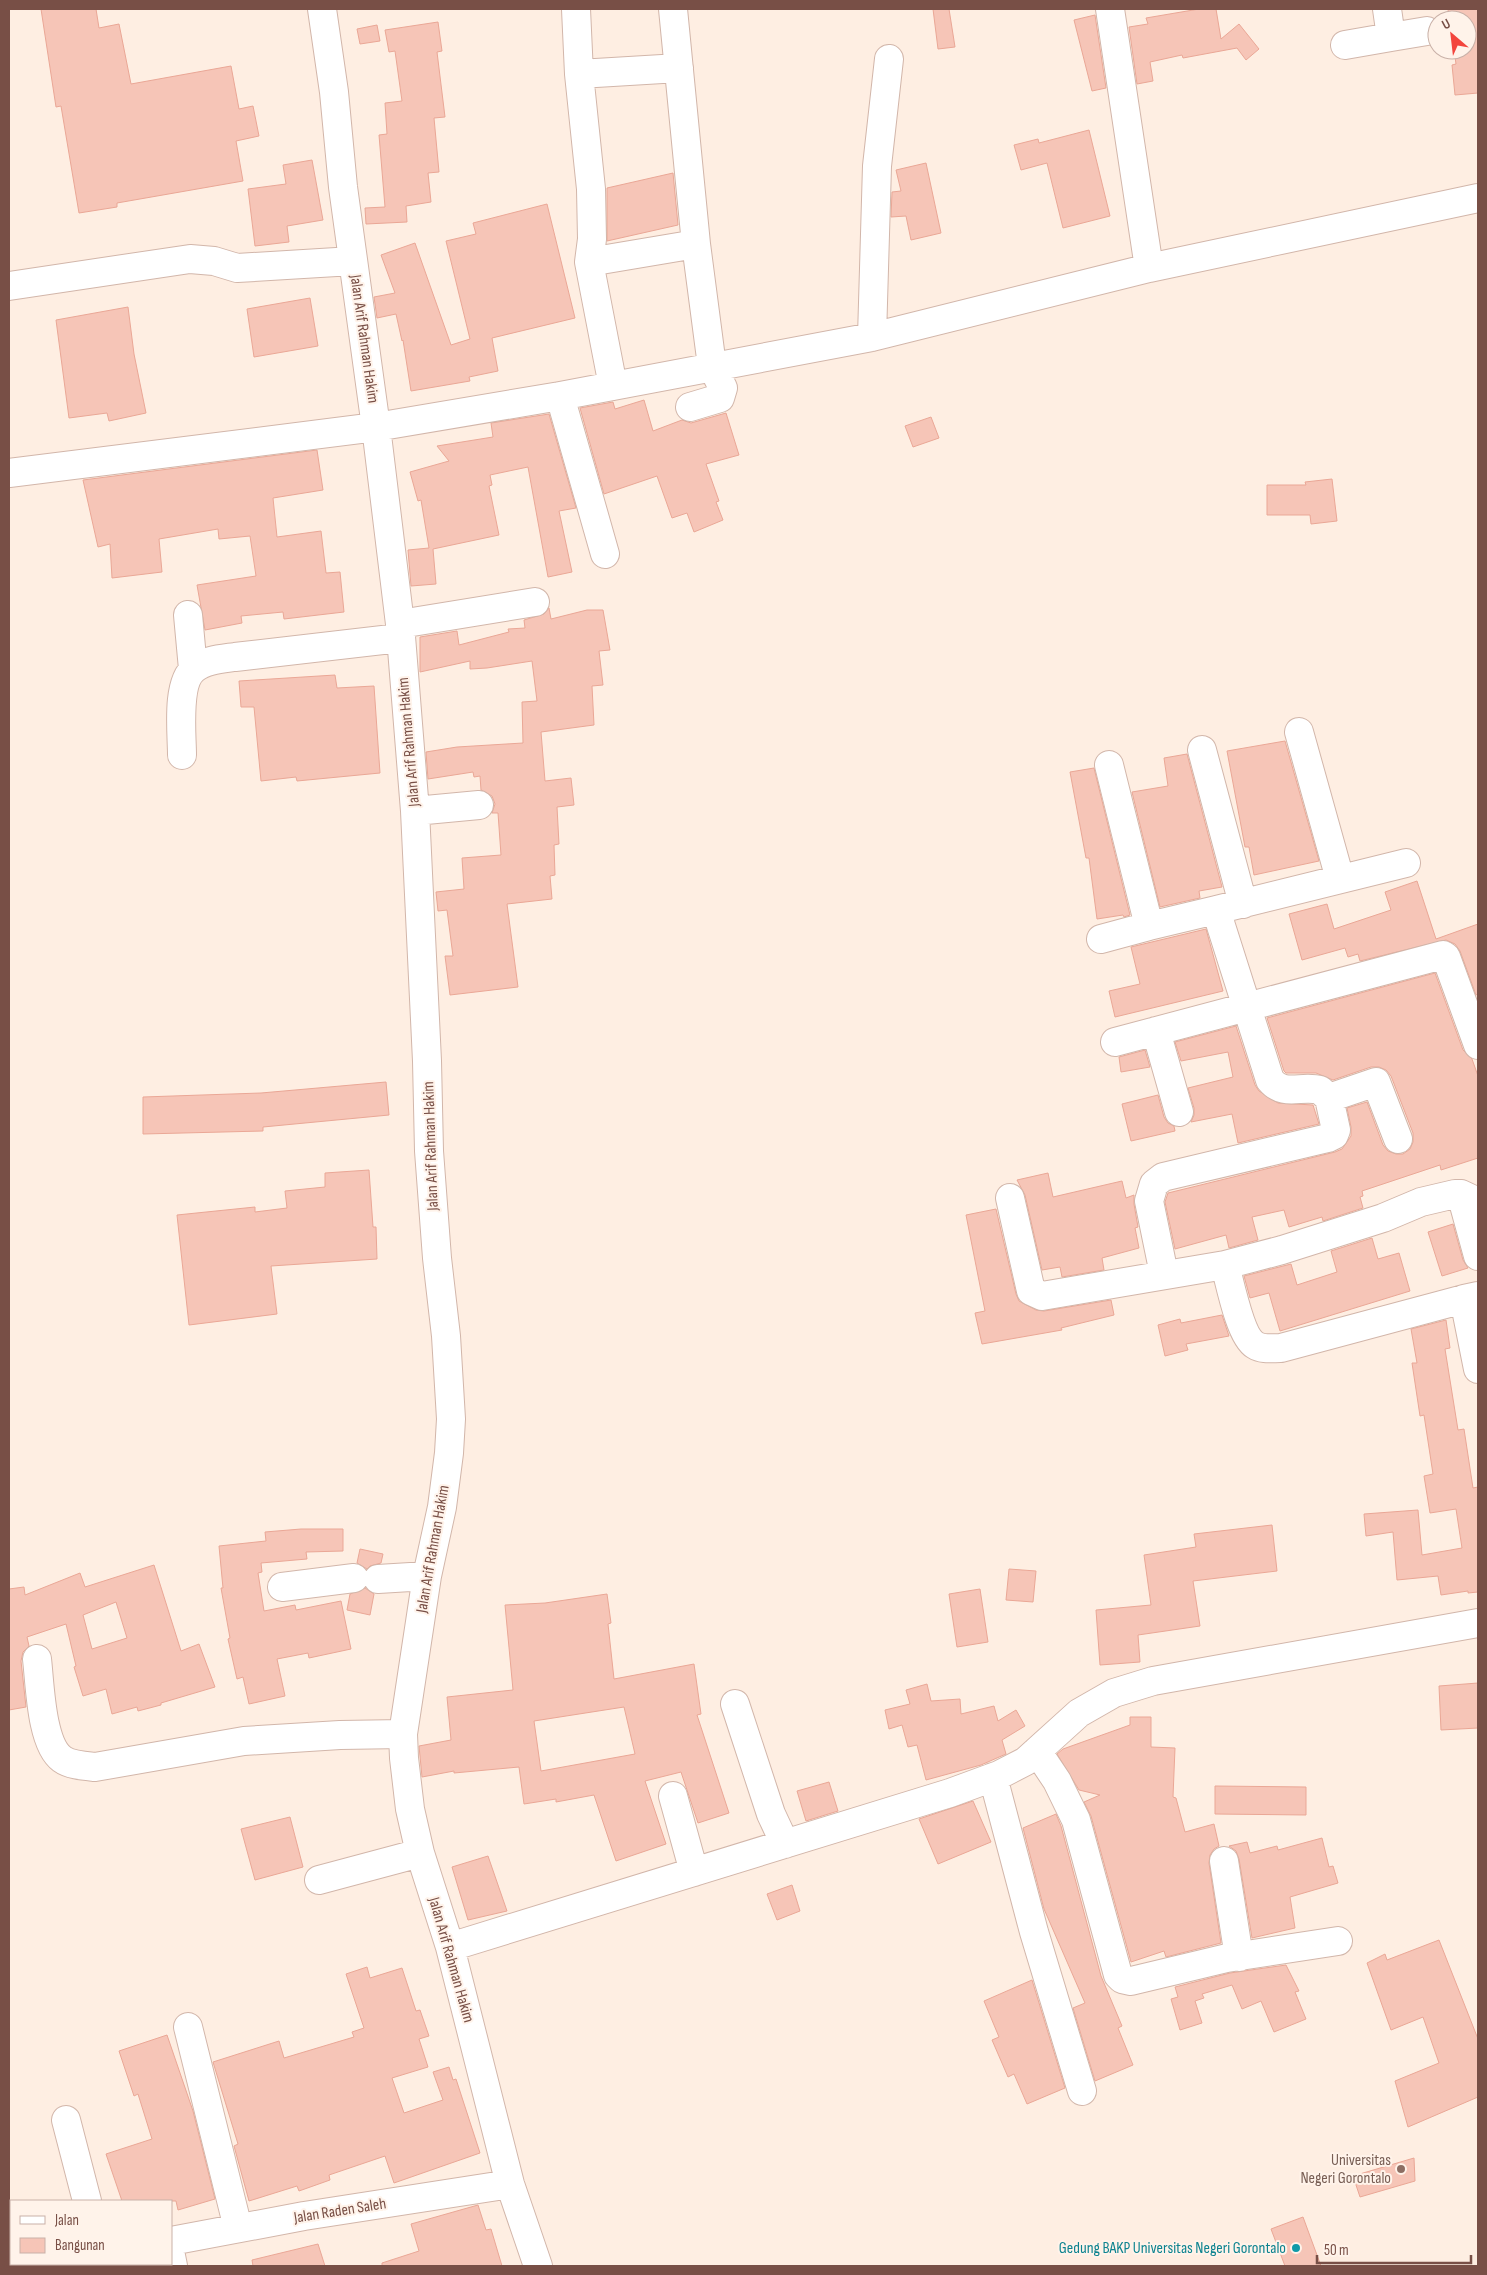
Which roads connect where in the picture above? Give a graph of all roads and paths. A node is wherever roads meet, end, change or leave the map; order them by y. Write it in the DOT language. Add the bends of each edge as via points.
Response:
graph roads {
  1 [pos="322,9"];
  2 [pos="576,9"];
  3 [pos="673,9"];
  4 [pos="1110,9"];
  5 [pos="1387,9"];
  6 [pos="1426,32"];
  7 [pos="1391,37"];
  8 [pos="1345,45"];
  9 [pos="889,58"];
  10 [pos="679,68"];
  11 [pos="579,74"];
  12 [pos="1478,198"];
  13 [pos="696,244"];
  14 [pos="354,261"];
  15 [pos="589,262"];
  16 [pos="1149,268"];
  17 [pos="9,286"];
  18 [pos="872,337"];
  19 [pos="712,366"];
  20 [pos="613,386"];
  21 [pos="560,396"];
  22 [pos="690,407"];
  23 [pos="376,427"];
  24 [pos="9,472"];
  25 [pos="605,554"];
  26 [pos="535,602"];
  27 [pos="188,615"];
  28 [pos="400,631"];
  29 [pos="193,670"];
  30 [pos="1299,732"];
  31 [pos="1202,750"];
  32 [pos="182,755"];
  33 [pos="1109,765"];
  34 [pos="479,805"];
  35 [pos="415,811"];
  36 [pos="1406,863"];
  37 [pos="1340,880"];
  38 [pos="1243,904"];
  39 [pos="1216,910"];
  40 [pos="1149,926"];
  41 [pos="1101,939"];
  42 [pos="1247,1007"];
  43 [pos="1156,1031"];
  44 [pos="1115,1042"];
  45 [pos="1478,1045"];
  46 [pos="1329,1098"];
  47 [pos="1179,1112"];
  48 [pos="1398,1139"];
  49 [pos="1010,1198"];
  50 [pos="1470,1198"];
  51 [pos="1478,1256"];
  52 [pos="1225,1265"];
  53 [pos="1164,1274"];
  54 [pos="1471,1298"];
  55 [pos="1478,1369"];
  56 [pos="427,1576"];
  57 [pos="282,1587"];
  58 [pos="1478,1623"];
  59 [pos="37,1659"];
  60 [pos="735,1704"];
  61 [pos="403,1734"];
  62 [pos="1037,1752"];
  63 [pos="993,1777"];
  64 [pos="673,1796"];
  65 [pos="785,1844"];
  66 [pos="420,1853"];
  67 [pos="1224,1861"];
  68 [pos="694,1872"];
  69 [pos="319,1880"];
  70 [pos="1338,1941"];
  71 [pos="450,1947"];
  72 [pos="1239,1957"];
  73 [pos="188,2027"];
  74 [pos="1082,2091"];
  75 [pos="66,2120"];
  76 [pos="510,2184"];
  77 [pos="87,2200"];
  78 [pos="238,2228"];
  79 [pos="172,2241"];
  80 [pos="538,2266"];
  1 -- 14 [label="street, Jalan Arif Rahman Hakim" via="334,92 342,187"];
  2 -- 11 [label="street"];
  3 -- 10 [label="street"];
  4 -- 16 [label="street"];
  5 -- 7 [label="street"];
  6 -- 7 [label="street"];
  7 -- 8 [label="street"];
  9 -- 18 [label="street" via="878,166"];
  10 -- 11 [label="street"];
  10 -- 13 [label="street"];
  11 -- 15 [label="street" via="591,189"];
  12 -- 16 [label="street"];
  13 -- 15 [label="street"];
  13 -- 19 [label="street"];
  14 -- 17 [label="street" via="237,268 214,261 190,259"];
  14 -- 23 [label="street, Jalan Arif Rahman Hakim"];
  15 -- 20 [label="street"];
  16 -- 18 [label="street"];
  18 -- 19 [label="street"];
  19 -- 20 [label="street"];
  19 -- 22 [label="street" via="723,388 720,398"];
  20 -- 21 [label="street"];
  21 -- 23 [label="street"];
  21 -- 25 [label="street"];
  23 -- 24 [label="street"];
  23 -- 28 [label="street, Jalan Arif Rahman Hakim"];
  26 -- 28 [label="street"];
  27 -- 29 [label="street"];
  28 -- 29 [label="street" via="208,661"];
  28 -- 35 [label="street, Jalan Arif Rahman Hakim"];
  29 -- 32 [label="street" via="182,696"];
  30 -- 37 [label="street"];
  31 -- 38 [label="street"];
  33 -- 40 [label="street"];
  34 -- 35 [label="street"];
  35 -- 56 [label="street, Jalan Arif Rahman Hakim" via="428,1061 429,1152 451,1419 442,1507"];
  36 -- 37 [label="street"];
  37 -- 38 [label="street"];
  38 -- 39 [label="street"];
  39 -- 40 [label="street"];
  39 -- 42 [label="street"];
  40 -- 41 [label="street"];
  42 -- 43 [label="street"];
  42 -- 45 [label="street" via="1443,955"];
  42 -- 46 [label="street" via="1264,1067 1276,1086 1286,1090 1320,1090"];
  43 -- 44 [label="street"];
  43 -- 47 [label="street"];
  46 -- 48 [label="street" via="1376,1082"];
  46 -- 53 [label="street" via="1336,1130 1328,1138 1163,1177 1154,1184 1149,1201"];
  49 -- 53 [label="street" via="1031,1291 1036,1295"];
  50 -- 51 [label="street"];
  50 -- 52 [label="street" via="1421,1202 1383,1218"];
  52 -- 53 [label="street"];
  52 -- 54 [label="street" via="1245,1334 1254,1345 1265,1349 1282,1348"];
  54 -- 55 [label="street"];
  56 -- 57 [label="street"];
  56 -- 61 [label="street, Jalan Arif Rahman Hakim"];
  58 -- 62 [label="street" via="1153,1681 1114,1693 1079,1713"];
  59 -- 61 [label="street" via="47,1736 62,1760 79,1765 95,1767 244,1741"];
  60 -- 65 [label="street" via="770,1814"];
  61 -- 66 [label="street, Jalan Arif Rahman Hakim" via="410,1809"];
  62 -- 63 [label="street"];
  62 -- 72 [label="street" via="1058,1781 1076,1820 1118,1975 1131,1981"];
  63 -- 65 [label="street"];
  63 -- 74 [label="street" via="1034,1932"];
  64 -- 68 [label="street"];
  65 -- 68 [label="street"];
  66 -- 69 [label="street"];
  66 -- 71 [label="street, Jalan Arif Rahman Hakim"];
  67 -- 72 [label="street"];
  68 -- 71 [label="street"];
  70 -- 72 [label="street"];
  71 -- 76 [label="street, Jalan Arif Rahman Hakim"];
  73 -- 78 [label="street"];
  75 -- 77 [label="street"];
  76 -- 78 [label="street, Jalan Raden Saleh"];
  76 -- 80 [label="street, Jalan Arif Rahman Hakim"];
  78 -- 79 [label="street, Jalan Raden Saleh"];
}
